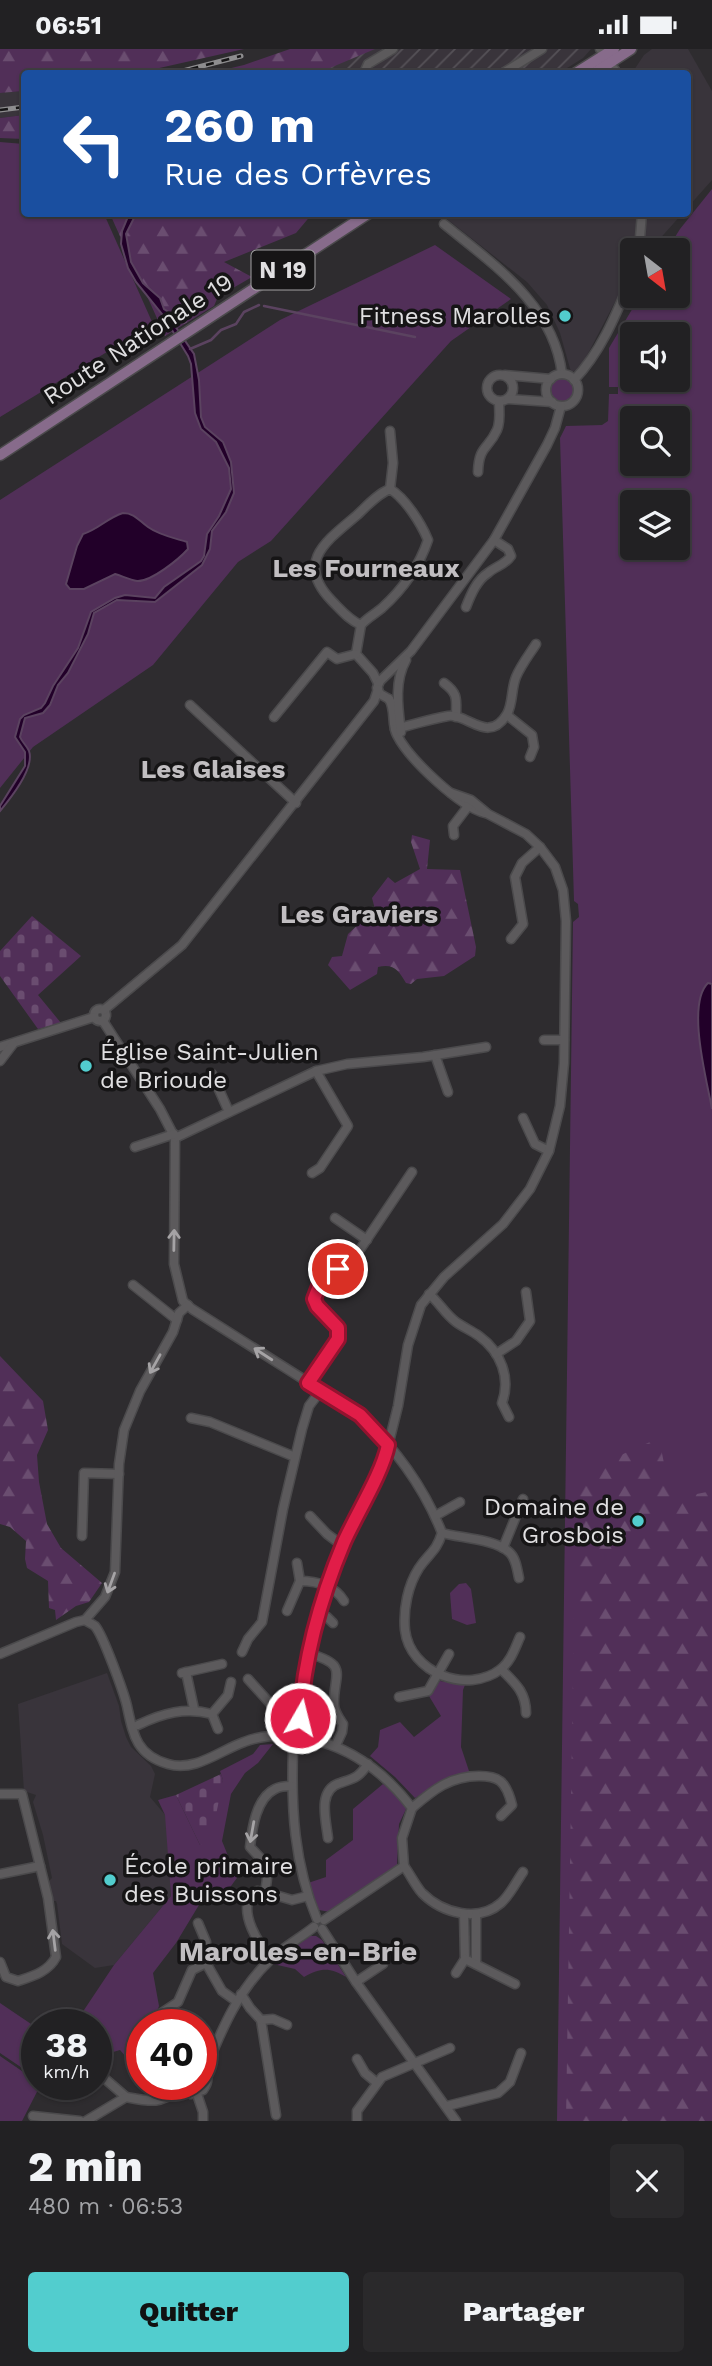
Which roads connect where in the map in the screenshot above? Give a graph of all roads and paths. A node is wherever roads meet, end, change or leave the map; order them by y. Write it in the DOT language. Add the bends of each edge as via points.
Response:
graph roads {
  1 [pos="393,49"];
  2 [pos="542,49"];
  3 [pos="631,49"];
  4 [pos="610,62"];
  5 [pos="366,70"];
  6 [pos="508,70"];
  7 [pos="585,70"];
  8 [pos="363,217"];
  9 [pos="642,217"];
  10 [pos="444,224"];
  11 [pos="640,238"];
  12 [pos="620,302"];
  13 [pos="602,342"];
  14 [pos="562,374"];
  15 [pos="500,375"];
  16 [pos="551,379"];
  17 [pos="574,380"];
  18 [pos="578,390"];
  19 [pos="503,400"];
  20 [pos="552,402"];
  21 [pos="561,406"];
  22 [pos="390,431"];
  23 [pos="0,455"];
  24 [pos="478,472"];
  25 [pos="390,489"];
  26 [pos="494,540"];
  27 [pos="466,607"];
  28 [pos="361,625"];
  29 [pos="536,644"];
  30 [pos="411,651"];
  31 [pos="356,654"];
  32 [pos="398,681"];
  33 [pos="381,682"];
  34 [pos="444,683"];
  35 [pos="398,693"];
  36 [pos="387,698"];
  37 [pos="374,702"];
  38 [pos="190,705"];
  39 [pos="507,715"];
  40 [pos="274,717"];
  41 [pos="457,717"];
  42 [pos="398,729"];
  43 [pos="530,757"];
  44 [pos="296,803"];
  45 [pos="469,803"];
  46 [pos="454,835"];
  47 [pos="540,847"];
  48 [pos="511,939"];
  49 [pos="104,1010"];
  50 [pos="94,1017"];
  51 [pos="103,1021"];
  52 [pos="544,1040"];
  53 [pos="564,1040"];
  54 [pos="13,1044"];
  55 [pos="0,1047"];
  56 [pos="486,1047"];
  57 [pos="435,1055"];
  58 [pos="0,1061"];
  59 [pos="316,1071"];
  60 [pos="212,1074"];
  61 [pos="448,1092"];
  62 [pos="229,1112"];
  63 [pos="523,1118"];
  64 [pos="174,1136"];
  65 [pos="135,1147"];
  66 [pos="549,1151"];
  67 [pos="412,1172"];
  68 [pos="312,1173"];
  69 [pos="335,1218"];
  70 [pos="367,1240"];
  71 [pos="133,1285"];
  72 [pos="526,1292"];
  73 [pos="429,1294"];
  74 [pos="188,1305"];
  75 [pos="177,1320"];
  76 [pos="496,1354"];
  77 [pos="308,1383"];
  78 [pos="321,1390"];
  79 [pos="509,1417"];
  80 [pos="191,1418"];
  81 [pos="388,1445"];
  82 [pos="295,1457"];
  83 [pos="119,1474"];
  84 [pos="523,1499"];
  85 [pos="460,1501"];
  86 [pos="435,1515"];
  87 [pos="310,1516"];
  88 [pos="442,1532"];
  89 [pos="82,1536"];
  90 [pos="343,1546"];
  91 [pos="503,1548"];
  92 [pos="297,1563"];
  93 [pos="519,1578"];
  94 [pos="300,1580"];
  95 [pos="328,1587"];
  96 [pos="344,1601"];
  97 [pos="287,1611"];
  98 [pos="318,1614"];
  99 [pos="85,1621"];
  100 [pos="333,1623"];
  101 [pos="520,1637"];
  102 [pos="242,1652"];
  103 [pos="0,1654"];
  104 [pos="310,1654"];
  105 [pos="449,1654"];
  106 [pos="222,1664"];
  107 [pos="501,1669"];
  108 [pos="438,1673"];
  109 [pos="248,1679"];
  110 [pos="231,1682"];
  111 [pos="399,1697"];
  112 [pos="194,1709"];
  113 [pos="277,1711"];
  114 [pos="526,1713"];
  115 [pos="212,1714"];
  116 [pos="300,1721"];
  117 [pos="138,1725"];
  118 [pos="218,1729"];
  119 [pos="281,1735"];
  120 [pos="310,1739"];
  121 [pos="336,1745"];
  122 [pos="293,1750"];
  123 [pos="368,1764"];
  124 [pos="292,1786"];
  125 [pos="0,1794"];
  126 [pos="412,1808"];
  127 [pos="501,1816"];
  128 [pos="328,1838"];
  129 [pos="40,1866"];
  130 [pos="404,1866"];
  131 [pos="523,1871"];
  132 [pos="0,1874"];
  133 [pos="265,1892"];
  134 [pos="308,1896"];
  135 [pos="464,1914"];
  136 [pos="476,1914"];
  137 [pos="198,1923"];
  138 [pos="319,1924"];
  139 [pos="271,1959"];
  140 [pos="466,1959"];
  141 [pos="0,1962"];
  142 [pos="206,1963"];
  143 [pos="383,1964"];
  144 [pos="476,1964"];
  145 [pos="456,1973"];
  146 [pos="356,1982"];
  147 [pos="515,1985"];
  148 [pos="238,1998"];
  149 [pos="168,2009"];
  150 [pos="261,2020"];
  151 [pos="288,2025"];
  152 [pos="217,2038"];
  153 [pos="450,2048"];
  154 [pos="521,2053"];
  155 [pos="356,2059"];
  156 [pos="415,2062"];
  157 [pos="377,2083"];
  158 [pos="112,2085"];
  159 [pos="126,2097"];
  160 [pos="140,2100"];
  161 [pos="165,2100"];
  162 [pos="199,2100"];
  163 [pos="447,2106"];
  164 [pos="276,2115"];
  165 [pos="33,2116"];
  166 [pos="80,2121"];
  167 [pos="86,2121"];
  168 [pos="203,2121"];
  169 [pos="357,2121"];
  170 [pos="456,2121"];
  1 -- 5 [label="street" via="368,64"];
  2 -- 6 [label="street"];
  3 -- 4 [label="main road"];
  4 -- 7 [label="main road"];
  8 -- 23 [label="main road, Route Nationale 19 / N 19"];
  9 -- 11 [label="street"];
  10 -- 14 [label="street" via="528,297 558,349"];
  12 -- 13 [label="street"];
  13 -- 17 [label="street"];
  13 -- 18 [label="street"];
  14 -- 16 [label="street"];
  14 -- 17 [label="street"];
  15 -- 16 [label="street"];
  15 -- 19 [label="street" via="513,384 513,392"];
  15 -- 19 [label="street" via="491,379 488,387 490,395"];
  16 -- 20 [label="street" via="547,393"];
  17 -- 18 [label="street"];
  18 -- 21 [label="street" via="572,403"];
  19 -- 20 [label="street"];
  19 -- 24 [label="street" via="497,431 482,449"];
  20 -- 21 [label="street"];
  21 -- 26 [label="street" via="547,445"];
  22 -- 25 [label="street"];
  25 -- 28 [label="street" via="400,495 428,540 406,583"];
  25 -- 28 [label="street" via="320,549 314,562 324,593"];
  26 -- 27 [label="street" via="511,556 485,575"];
  26 -- 30 [label="street"];
  28 -- 31 [label="street"];
  29 -- 39 [label="street" via="516,676"];
  30 -- 32 [label="street"];
  30 -- 33 [label="street"];
  31 -- 33 [label="street"];
  31 -- 40 [label="street" via="337,659 327,652"];
  32 -- 33 [label="street" via="393,677"];
  32 -- 35 [label="street"];
  33 -- 36 [label="street"];
  33 -- 37 [label="street"];
  34 -- 41 [label="street" via="456,696"];
  35 -- 36 [label="street"];
  35 -- 42 [label="street"];
  36 -- 37 [label="street"];
  36 -- 42 [label="street"];
  37 -- 44 [label="street"];
  38 -- 44 [label="street"];
  39 -- 41 [label="street" via="484,727"];
  39 -- 43 [label="street" via="533,736"];
  41 -- 42 [label="street"];
  42 -- 45 [label="street" via="405,747 451,793"];
  44 -- 49 [label="street" via="182,944"];
  45 -- 46 [label="street" via="453,825"];
  45 -- 47 [label="street" via="526,834"];
  47 -- 48 [label="street" via="517,869 523,924"];
  47 -- 53 [label="street" via="555,866 563,890"];
  49 -- 50 [label="street" via="98,1009"];
  49 -- 51 [label="street"];
  50 -- 51 [label="street"];
  50 -- 54 [label="street"];
  51 -- 64 [label="street"];
  52 -- 53 [label="street"];
  53 -- 66 [label="street" via="560,1106"];
  54 -- 55 [label="street"];
  54 -- 58 [label="street"];
  56 -- 57 [label="street"];
  57 -- 59 [label="street"];
  57 -- 61 [label="street"];
  59 -- 62 [label="street"];
  59 -- 68 [label="street" via="348,1126"];
  60 -- 62 [label="street"];
  62 -- 64 [label="street"];
  63 -- 66 [label="street" via="535,1144"];
  64 -- 65 [label="street"];
  74 -- 64 [label="street, one-way" via="173,1264"];
  66 -- 73 [label="street" via="530,1189 503,1224"];
  67 -- 70 [label="street"];
  69 -- 70 [label="street"];
  70 -- 77 [label="street" via="315,1291 317,1306 339,1332"];
  71 -- 75 [label="street"];
  72 -- 76 [label="street" via="530,1321 516,1341"];
  73 -- 76 [label="street"];
  73 -- 81 [label="street" via="411,1334"];
  74 -- 75 [label="street"];
  77 -- 74 [label="street, one-way"];
  75 -- 83 [label="street, one-way" via="132,1408"];
  76 -- 79 [label="street" via="504,1369 502,1403"];
  77 -- 78 [label="street"];
  78 -- 81 [label="street" via="360,1415"];
  78 -- 82 [label="street" via="309,1406"];
  80 -- 82 [label="street"];
  81 -- 86 [label="street" via="420,1486"];
  81 -- 90 [label="street"];
  82 -- 102 [label="street" via="262,1622"];
  83 -- 89 [label="street" via="83,1473"];
  83 -- 99 [label="street, one-way" via="115,1572 105,1597"];
  84 -- 91 [label="street"];
  85 -- 86 [label="street"];
  86 -- 88 [label="street"];
  87 -- 90 [label="street"];
  88 -- 91 [label="street"];
  88 -- 108 [label="street" via="437,1549 414,1576 407,1596 405,1632 412,1650"];
  90 -- 95 [label="street"];
  91 -- 93 [label="street" via="516,1562"];
  92 -- 94 [label="street"];
  94 -- 95 [label="street"];
  94 -- 97 [label="street"];
  95 -- 96 [label="street" via="338,1591"];
  95 -- 98 [label="street"];
  98 -- 100 [label="street"];
  98 -- 104 [label="street"];
  99 -- 103 [label="street"];
  99 -- 119 [label="street" via="95,1625 106,1650 135,1740 153,1758 194,1765 247,1741"];
  101 -- 107 [label="street"];
  104 -- 116 [label="street"];
  104 -- 121 [label="street" via="326,1658 336,1668 334,1704 343,1724"];
  105 -- 108 [label="street"];
  106 -- 112 [label="street" via="184,1672"];
  107 -- 108 [label="street" via="473,1680"];
  107 -- 114 [label="street" via="521,1689"];
  108 -- 111 [label="street" via="428,1691"];
  109 -- 113 [label="street"];
  110 -- 115 [label="street" via="228,1695"];
  112 -- 115 [label="street"];
  112 -- 117 [label="street"];
  115 -- 118 [label="street"];
  116 -- 119 [label="street" via="290,1722"];
  116 -- 120 [label="street" via="308,1727"];
  119 -- 122 [label="street" via="286,1747"];
  120 -- 121 [label="street"];
  120 -- 122 [label="street" via="303,1748"];
  121 -- 123 [label="street"];
  122 -- 124 [label="street"];
  123 -- 126 [label="street"];
  123 -- 128 [label="street" via="352,1780 329,1789 325,1800"];
  124 -- 133 [label="street, one-way" via="268,1794 252,1826 250,1847 266,1861 269,1873"];
  124 -- 134 [label="street" via="295,1838"];
  125 -- 129 [label="street" via="22,1794"];
  126 -- 127 [label="street" via="455,1778 487,1776 501,1781 508,1792 512,1805"];
  126 -- 130 [label="street" via="402,1838"];
  129 -- 132 [label="street"];
  141 -- 129 [label="street, one-way" via="6,1977 18,1981 45,1971 56,1957"];
  130 -- 135 [label="street" via="422,1892 437,1904"];
  130 -- 138 [label="street"];
  131 -- 136 [label="street" via="500,1904"];
  133 -- 134 [label="street" via="292,1900"];
  133 -- 139 [label="street" via="250,1895 246,1908 258,1943"];
  134 -- 138 [label="street"];
  135 -- 136 [label="street"];
  135 -- 140 [label="street"];
  136 -- 144 [label="street"];
  137 -- 142 [label="street" via="206,1942"];
  138 -- 139 [label="street"];
  138 -- 146 [label="street"];
  139 -- 148 [label="street"];
  140 -- 144 [label="street"];
  140 -- 145 [label="street"];
  142 -- 148 [label="street" via="222,1991"];
  142 -- 149 [label="street" via="192,1970 178,2002"];
  143 -- 146 [label="street"];
  144 -- 147 [label="street"];
  146 -- 156 [label="street"];
  148 -- 150 [label="street"];
  148 -- 152 [label="street"];
  150 -- 151 [label="street"];
  150 -- 164 [label="street"];
  153 -- 156 [label="street"];
  154 -- 163 [label="street" via="510,2082 498,2093"];
  155 -- 157 [label="street"];
  156 -- 157 [label="street"];
  156 -- 163 [label="street"];
  157 -- 169 [label="street" via="357,2111"];
  158 -- 159 [label="street"];
  159 -- 167 [label="street"];
  160 -- 161 [label="street"];
  162 -- 168 [label="street"];
  163 -- 170 [label="street"];
  165 -- 166 [label="street"];
}
